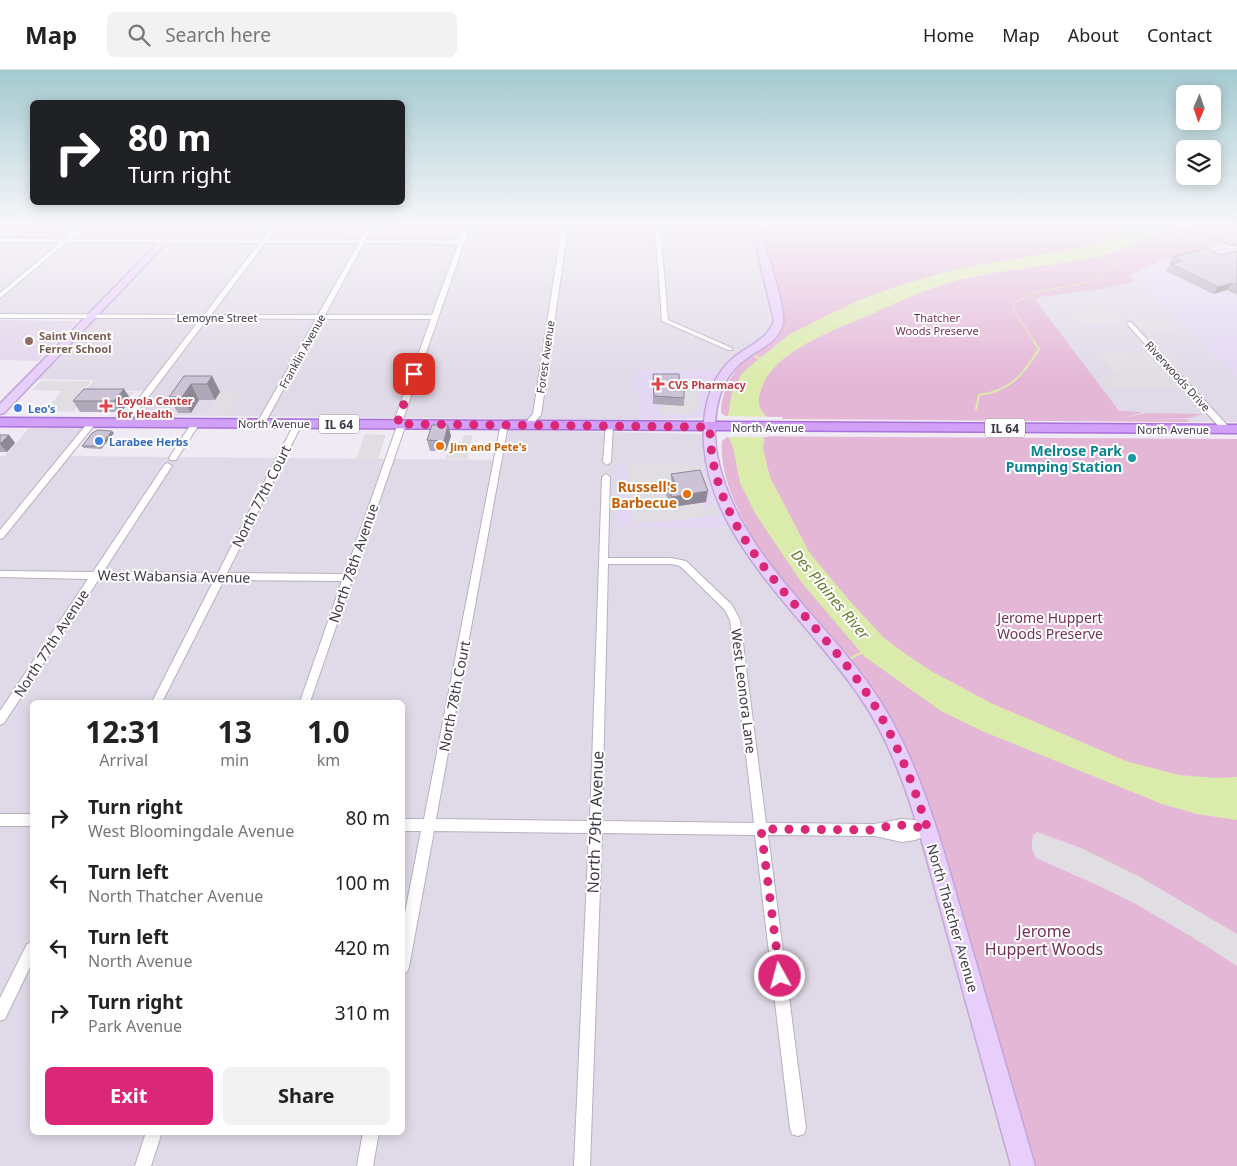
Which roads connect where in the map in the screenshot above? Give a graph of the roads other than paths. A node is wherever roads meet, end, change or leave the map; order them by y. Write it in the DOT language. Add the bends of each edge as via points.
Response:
graph roads {
  1 [pos="22,277"];
  2 [pos="129,277"];
  3 [pos="236,277"];
  4 [pos="342,277"];
  5 [pos="449,277"];
  6 [pos="557,277"];
  7 [pos="661,277"];
  8 [pos="769,277"];
  9 [pos="0,296"];
  10 [pos="0,316"];
  11 [pos="91,316"];
  12 [pos="206,317"];
  13 [pos="320,317"];
  14 [pos="434,318"];
  15 [pos="1129,323"];
  16 [pos="730,348"];
  17 [pos="0,411"];
  18 [pos="0,422"];
  19 [pos="92,422"];
  20 [pos="125,422"];
  21 [pos="196,423"];
  22 [pos="261,423"];
  23 [pos="298,424"];
  24 [pos="400,424"];
  25 [pos="504,425"];
  26 [pos="527,425"];
  27 [pos="608,426"];
  28 [pos="710,427"];
  29 [pos="725,427"];
  30 [pos="1232,429"];
  31 [pos="607,462"];
  32 [pos="606,477"];
  33 [pos="0,536"];
  34 [pos="603,561"];
  35 [pos="0,574"];
  36 [pos="96,575"];
  37 [pos="221,576"];
  38 [pos="348,578"];
  39 [pos="158,700"];
  40 [pos="306,700"];
  41 [pos="0,720"];
  42 [pos="0,820"];
  43 [pos="30,820"];
  44 [pos="405,825"];
  45 [pos="429,825"];
  46 [pos="596,827"];
  47 [pos="761,829"];
  48 [pos="928,830"];
  49 [pos="405,951"];
  50 [pos="30,953"];
  51 [pos="0,1014"];
  52 [pos="798,1128"];
  53 [pos="153,1135"];
  54 [pos="370,1135"];
  55 [pos="143,1166"];
  56 [pos="365,1166"];
  57 [pos="582,1166"];
  58 [pos="1023,1166"];
  1 -- 9 [label="street"];
  2 -- 11 [label="street"];
  3 -- 12 [label="street"];
  4 -- 13 [label="street, Franklin Avenue"];
  5 -- 14 [label="street, North 78th Avenue"];
  6 -- 26 [label="street, Forest Avenue" via="537,415"];
  7 -- 16 [label="street" via="665,321"];
  8 -- 28 [label="street, North Thatcher Avenue" via="779,324 767,340 734,362 720,380 712,404"];
  10 -- 11 [label="street, Lemoyne Street"];
  11 -- 12 [label="street, Lemoyne Street"];
  11 -- 17 [label="street"];
  12 -- 13 [label="street, Lemoyne Street"];
  12 -- 20 [label="street"];
  13 -- 14 [label="street, Lemoyne Street"];
  13 -- 22 [label="street, Franklin Avenue"];
  14 -- 24 [label="street, North 78th Avenue"];
  15 -- 30 [label="street, Riverwoods Drive"];
  18 -- 19 [label="main road, North Avenue / IL 64"];
  19 -- 20 [label="main road, North Avenue / IL 64"];
  19 -- 33 [label="street"];
  20 -- 21 [label="main road, North Avenue / IL 64"];
  21 -- 22 [label="main road, North Avenue / IL 64"];
  21 -- 36 [label="street, North 77th Avenue"];
  22 -- 23 [label="main road, North Avenue / IL 64"];
  23 -- 24 [label="main road, North Avenue / IL 64"];
  23 -- 37 [label="street, North 77th Court"];
  24 -- 25 [label="main road, North Avenue / IL 64"];
  24 -- 38 [label="street, North 78th Avenue"];
  25 -- 26 [label="main road, North Avenue / IL 64"];
  25 -- 45 [label="street, North 78th Court"];
  26 -- 27 [label="main road, North Avenue / IL 64"];
  27 -- 28 [label="main road, North Avenue / IL 64"];
  27 -- 31 [label="street"];
  28 -- 29 [label="main road, North Avenue / IL 64"];
  28 -- 48 [label="street, North Thatcher Avenue" via="715,474 734,522 764,566 868,696 912,780"];
  29 -- 30 [label="main road, North Avenue / IL 64"];
  32 -- 34 [label="street, North 79th Avenue"];
  34 -- 46 [label="street, North 79th Avenue"];
  34 -- 47 [label="street, West Leonora Lane" via="683,563 729,608 735,620"];
  35 -- 36 [label="street, West Wabansia Avenue"];
  36 -- 37 [label="street, West Wabansia Avenue"];
  36 -- 41 [label="street, North 77th Avenue"];
  37 -- 38 [label="street, West Wabansia Avenue"];
  37 -- 39 [label="street, North 77th Court"];
  38 -- 40 [label="street, North 78th Avenue"];
  42 -- 43 [label="street"];
  44 -- 45 [label="street"];
  45 -- 46 [label="street"];
  45 -- 49 [label="street, North 78th Court"];
  46 -- 47 [label="street"];
  46 -- 57 [label="street, North 79th Avenue"];
  47 -- 48 [label="street" via="875,830 892,836 911,836"];
  47 -- 52 [label="street, West Leonora Lane"];
  48 -- 58 [label="street, North Thatcher Avenue"];
  50 -- 51 [label="street"];
  53 -- 55 [label="street"];
  54 -- 56 [label="street"];
}
